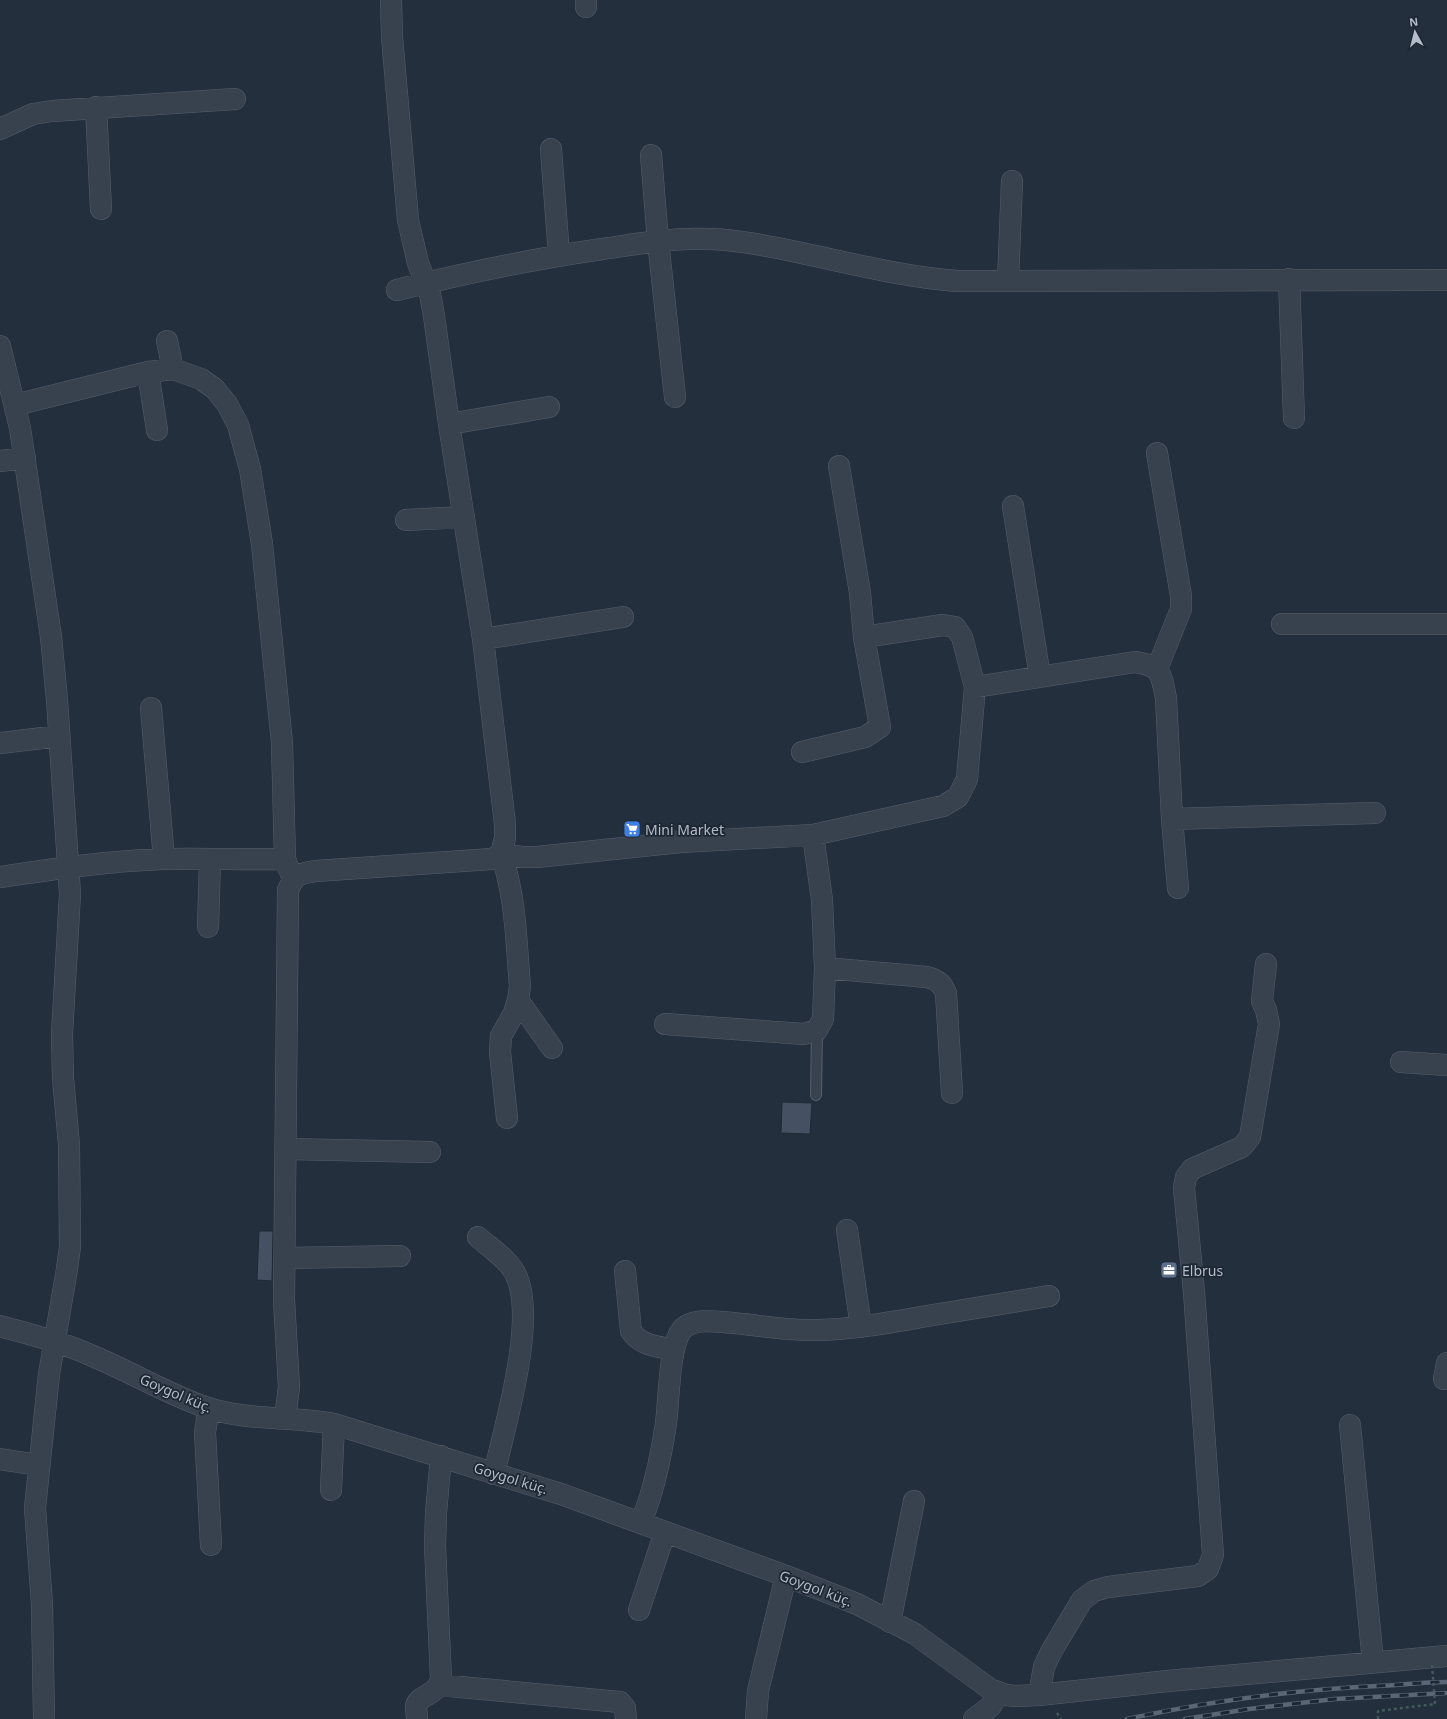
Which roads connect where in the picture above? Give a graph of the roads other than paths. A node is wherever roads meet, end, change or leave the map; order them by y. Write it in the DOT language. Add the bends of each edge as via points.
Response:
graph roads {
  1 [pos="391,0"];
  2 [pos="235,99"];
  3 [pos="96,107"];
  4 [pos="0,129"];
  5 [pos="551,149"];
  6 [pos="651,155"];
  7 [pos="1012,181"];
  8 [pos="101,210"];
  9 [pos="658,241"];
  10 [pos="559,256"];
  11 [pos="1289,279"];
  12 [pos="1447,280"];
  13 [pos="1008,281"];
  14 [pos="425,283"];
  15 [pos="397,290"];
  16 [pos="167,341"];
  17 [pos="0,346"];
  18 [pos="173,369"];
  19 [pos="148,372"];
  20 [pos="675,396"];
  21 [pos="15,405"];
  22 [pos="549,408"];
  23 [pos="1294,418"];
  24 [pos="449,424"];
  25 [pos="158,430"];
  26 [pos="1157,454"];
  27 [pos="25,458"];
  28 [pos="0,461"];
  29 [pos="840,466"];
  30 [pos="1013,506"];
  31 [pos="464,517"];
  32 [pos="406,520"];
  33 [pos="623,616"];
  34 [pos="1282,624"];
  35 [pos="1447,624"];
  36 [pos="864,637"];
  37 [pos="483,639"];
  38 [pos="1157,669"];
  39 [pos="1040,677"];
  40 [pos="975,687"];
  41 [pos="152,708"];
  42 [pos="59,736"];
  43 [pos="0,743"];
  44 [pos="802,752"];
  45 [pos="1376,813"];
  46 [pos="1172,819"];
  47 [pos="813,835"];
  48 [pos="501,854"];
  49 [pos="164,859"];
  50 [pos="284,859"];
  51 [pos="210,860"];
  52 [pos="69,867"];
  53 [pos="0,877"];
  54 [pos="293,878"];
  55 [pos="1178,888"];
  56 [pos="208,927"];
  57 [pos="1266,964"];
  58 [pos="825,968"];
  59 [pos="518,1000"];
  60 [pos="665,1024"];
  61 [pos="817,1030"];
  62 [pos="552,1048"];
  63 [pos="1401,1062"];
  64 [pos="1447,1065"];
  65 [pos="952,1093"];
  66 [pos="816,1095"];
  67 [pos="507,1118"];
  68 [pos="287,1148"];
  69 [pos="430,1152"];
  70 [pos="847,1230"];
  71 [pos="478,1237"];
  72 [pos="400,1256"];
  73 [pos="286,1258"];
  74 [pos="625,1271"];
  75 [pos="1049,1296"];
  76 [pos="0,1326"];
  77 [pos="861,1327"];
  78 [pos="54,1342"];
  79 [pos="674,1350"];
  80 [pos="210,1408"];
  81 [pos="285,1418"];
  82 [pos="334,1424"];
  83 [pos="1350,1425"];
  84 [pos="441,1456"];
  85 [pos="0,1459"];
  86 [pos="38,1465"];
  87 [pos="494,1474"];
  88 [pos="331,1490"];
  89 [pos="914,1501"];
  90 [pos="641,1522"];
  91 [pos="665,1532"];
  92 [pos="211,1545"];
  93 [pos="786,1576"];
  94 [pos="639,1610"];
  95 [pos="890,1622"];
  96 [pos="1440,1660"];
  97 [pos="1374,1662"];
  98 [pos="439,1685"];
  99 [pos="999,1693"];
  100 [pos="1039,1695"];
  101 [pos="44,1719"];
  102 [pos="417,1719"];
  103 [pos="626,1719"];
  104 [pos="756,1719"];
  105 [pos="974,1719"];
  1 -- 14 [label="street" via="408,220"];
  2 -- 3 [label="street"];
  3 -- 4 [label="street" via="33,114"];
  3 -- 8 [label="street"];
  5 -- 10 [label="street"];
  6 -- 9 [label="street"];
  7 -- 13 [label="street"];
  9 -- 10 [label="street"];
  9 -- 13 [label="street" via="711,239 760,244 934,279"];
  9 -- 20 [label="street"];
  10 -- 14 [label="street"];
  11 -- 12 [label="street"];
  11 -- 13 [label="street"];
  11 -- 23 [label="street"];
  14 -- 15 [label="street"];
  14 -- 24 [label="street" via="434,311"];
  16 -- 18 [label="street"];
  17 -- 21 [label="street"];
  18 -- 19 [label="street"];
  18 -- 50 [label="street" via="201,379 215,389 227,404 238,425 250,470 262,544 282,743"];
  19 -- 21 [label="street"];
  19 -- 25 [label="street"];
  21 -- 27 [label="street"];
  22 -- 24 [label="street"];
  24 -- 31 [label="street"];
  26 -- 38 [label="street" via="1181,609"];
  27 -- 28 [label="street"];
  27 -- 42 [label="street" via="51,637"];
  29 -- 36 [label="street" via="860,594"];
  30 -- 39 [label="street"];
  31 -- 32 [label="street"];
  31 -- 37 [label="street"];
  33 -- 37 [label="street"];
  34 -- 35 [label="street"];
  36 -- 40 [label="street" via="944,625 955,628 962,637"];
  36 -- 44 [label="street" via="880,727 866,737"];
  37 -- 48 [label="street" via="505,824"];
  38 -- 39 [label="street" via="1148,664 1135,662"];
  38 -- 46 [label="street" via="1166,698"];
  39 -- 40 [label="street"];
  40 -- 47 [label="street" via="966,779 958,797 943,806"];
  41 -- 49 [label="street"];
  42 -- 43 [label="street"];
  42 -- 52 [label="street"];
  45 -- 46 [label="street"];
  46 -- 55 [label="street"];
  47 -- 48 [label="street" via="681,842 537,857"];
  47 -- 58 [label="street" via="824,924"];
  48 -- 54 [label="street" via="492,859 478,861 316,871 301,873"];
  48 -- 59 [label="street" via="512,895 520,986"];
  49 -- 51 [label="street"];
  49 -- 52 [label="street"];
  50 -- 51 [label="street"];
  50 -- 54 [label="street"];
  51 -- 56 [label="street"];
  52 -- 53 [label="street"];
  52 -- 78 [label="street" via="70,918 62,1034 71,1226 66,1275"];
  54 -- 68 [label="street" via="288,890"];
  57 -- 100 [label="street" via="1262,1001 1269,1024 1250,1137 1242,1147 1192,1169 1186,1176 1184,1188 1213,1555 1208,1569 1198,1576 1108,1587 1094,1591 1082,1600 1044,1667"];
  58 -- 61 [label="street" via="824,1019"];
  58 -- 65 [label="street" via="937,980 946,993"];
  59 -- 62 [label="street"];
  59 -- 67 [label="street" via="501,1036 500,1052"];
  60 -- 61 [label="street" via="804,1034"];
  61 -- 66 [label="lane"];
  63 -- 64 [label="street"];
  68 -- 69 [label="street"];
  68 -- 73 [label="street"];
  70 -- 77 [label="street"];
  71 -- 87 [label="street" via="515,1272 521,1289 523,1332 520,1356"];
  72 -- 73 [label="street"];
  73 -- 81 [label="street" via="284,1300 289,1387"];
  74 -- 79 [label="street" via="631,1331 643,1343"];
  75 -- 77 [label="street"];
  76 -- 78 [label="street, Goygol küç."];
  77 -- 79 [label="street" via="799,1330 701,1321 682,1329"];
  78 -- 80 [label="street, Goygol küç." via="93,1356 179,1397"];
  78 -- 86 [label="street"];
  79 -- 90 [label="street" via="666,1423 651,1498"];
  80 -- 81 [label="street, Goygol küç." via="242,1415"];
  80 -- 92 [label="street" via="205,1432"];
  81 -- 82 [label="street, Goygol küç."];
  82 -- 84 [label="street, Goygol küç."];
  82 -- 88 [label="street"];
  83 -- 97 [label="street"];
  84 -- 87 [label="street, Goygol küç."];
  84 -- 98 [label="street" via="435,1546 441,1668"];
  85 -- 86 [label="street"];
  86 -- 101 [label="street" via="35,1508 42,1604"];
  87 -- 90 [label="street, Goygol küç."];
  89 -- 95 [label="street"];
  90 -- 91 [label="street, Goygol küç."];
  91 -- 93 [label="street, Goygol küç."];
  91 -- 94 [label="street"];
  93 -- 95 [label="street, Goygol küç." via="857,1604"];
  93 -- 104 [label="street" via="758,1691"];
  95 -- 99 [label="street, Goygol küç." via="915,1634"];
  96 -- 97 [label="street"];
  97 -- 100 [label="street"];
  98 -- 102 [label="street" via="435,1691 419,1701 416,1707"];
  98 -- 103 [label="street" via="620,1702 625,1708"];
  99 -- 100 [label="street" via="1015,1696"];
  99 -- 105 [label="street" via="990,1707"];
}
